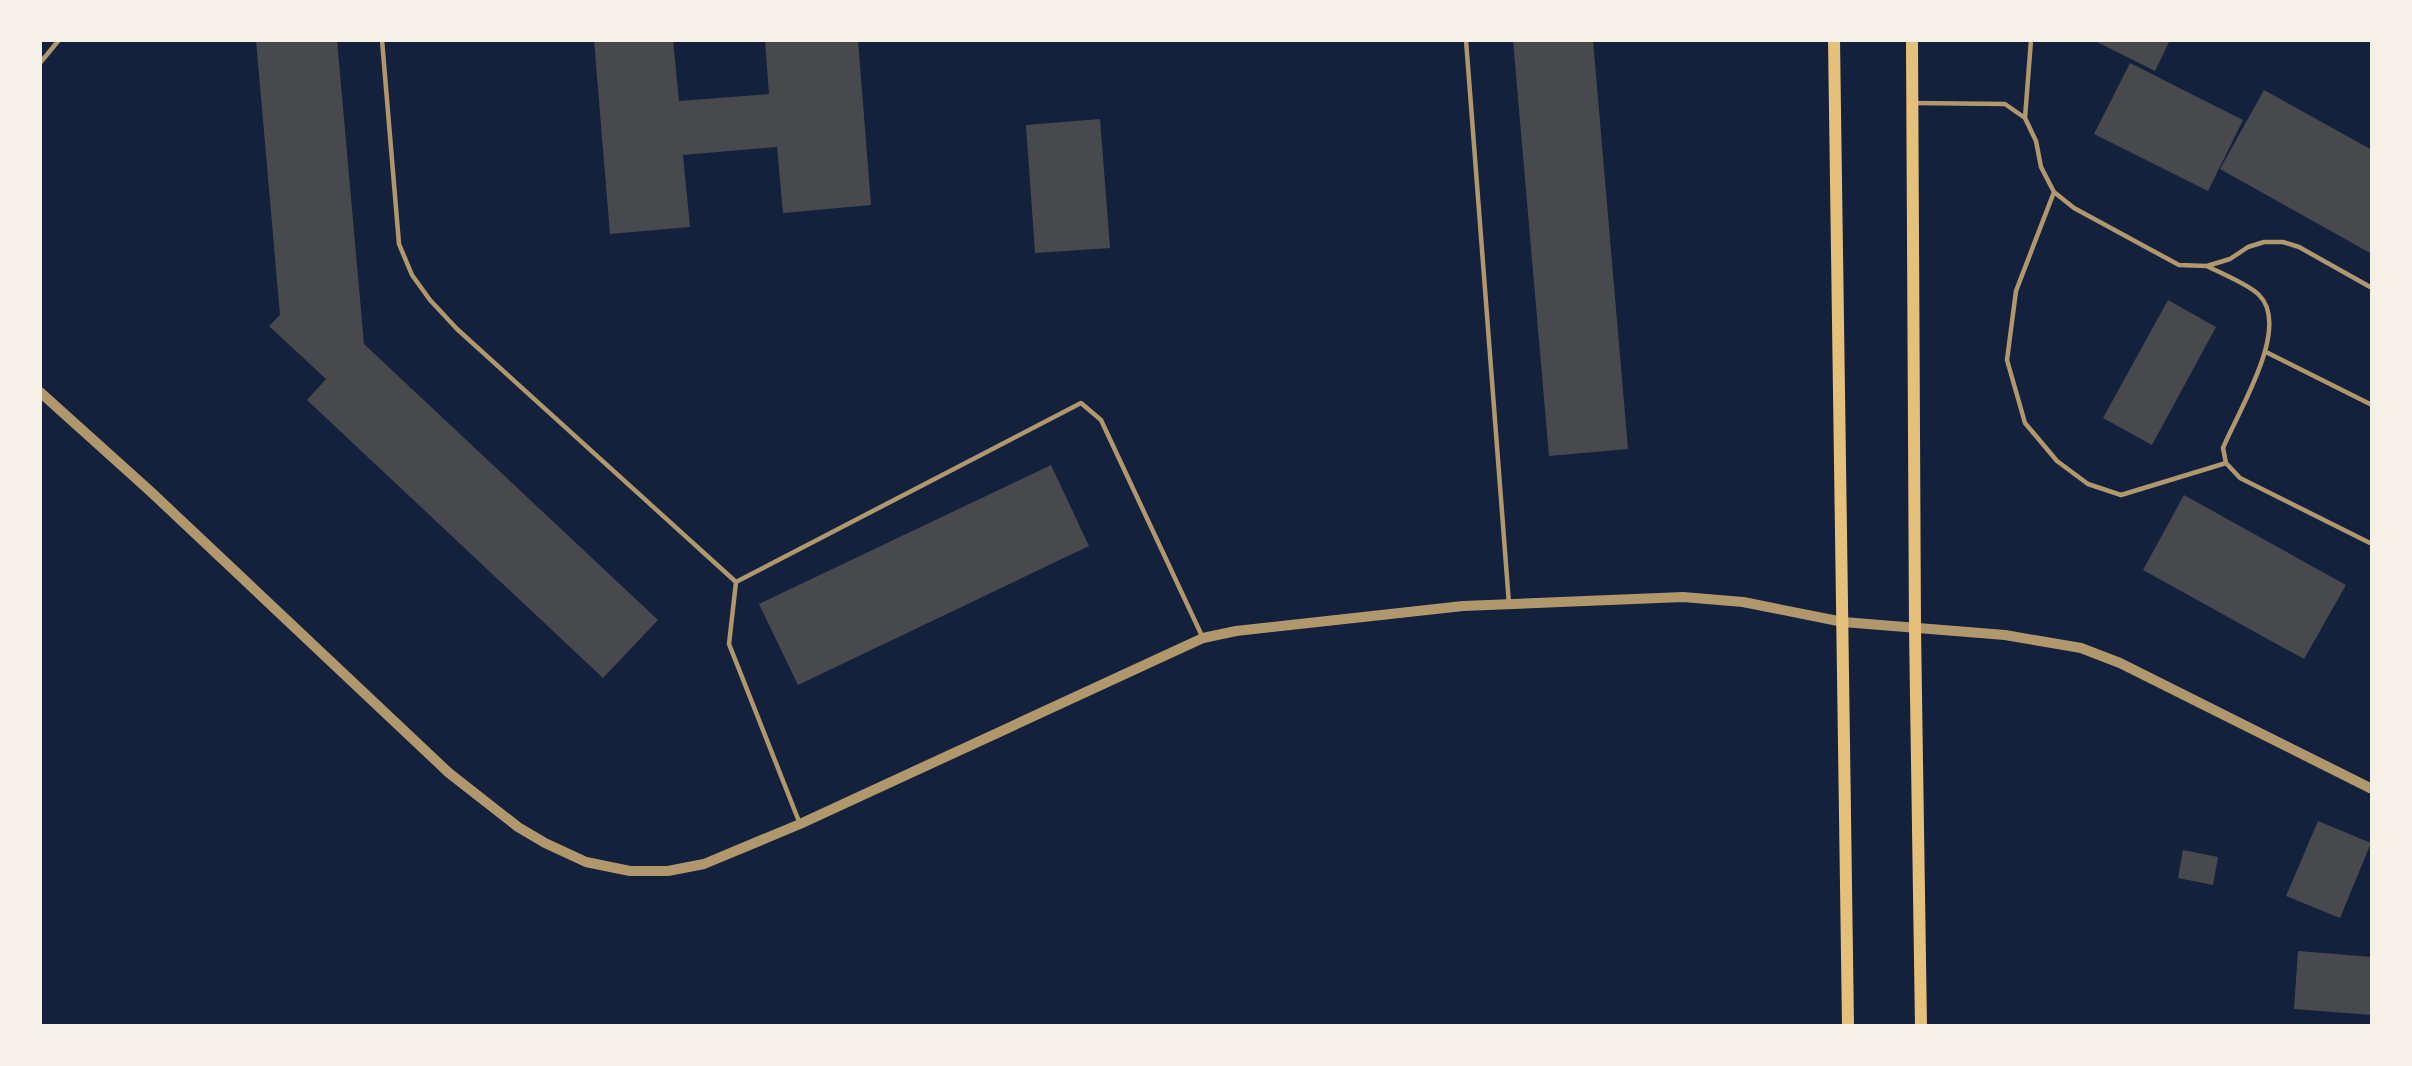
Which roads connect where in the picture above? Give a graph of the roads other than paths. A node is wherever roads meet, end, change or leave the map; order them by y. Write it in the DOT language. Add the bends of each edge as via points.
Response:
graph roads {
  1 [pos="59,40"];
  2 [pos="382,40"];
  3 [pos="1466,40"];
  4 [pos="1834,40"];
  5 [pos="1912,40"];
  6 [pos="2031,40"];
  7 [pos="40,63"];
  8 [pos="1913,103"];
  9 [pos="2025,118"];
  10 [pos="2054,192"];
  11 [pos="2207,266"];
  12 [pos="2372,288"];
  13 [pos="2266,352"];
  14 [pos="40,392"];
  15 [pos="2372,405"];
  16 [pos="2226,463"];
  17 [pos="2372,544"];
  18 [pos="736,582"];
  19 [pos="1509,604"];
  20 [pos="1843,622"];
  21 [pos="1915,628"];
  22 [pos="1203,638"];
  23 [pos="2372,789"];
  24 [pos="800,824"];
  25 [pos="1848,1026"];
  26 [pos="1921,1026"];
  1 -- 7 [label="lane"];
  2 -- 18 [label="lane" via="399,244 412,275 457,329"];
  3 -- 19 [label="lane"];
  4 -- 20 [label="main road"];
  5 -- 8 [label="main road"];
  6 -- 9 [label="lane"];
  8 -- 9 [label="lane" via="2005,104"];
  8 -- 21 [label="main road"];
  9 -- 10 [label="lane"];
  10 -- 11 [label="lane" via="2074,208 2179,265"];
  10 -- 16 [label="lane" via="2016,291 2007,360 2025,423 2057,461 2088,484 2121,495"];
  11 -- 12 [label="lane" via="2230,259 2248,247 2283,242"];
  11 -- 13 [label="lane" via="2259,294 2269,308 2271,328"];
  13 -- 15 [label="lane"];
  13 -- 16 [label="lane" via="2223,448"];
  14 -- 24 [label="street" via="449,773 545,843 586,862 630,871 668,872 704,864"];
  16 -- 17 [label="lane" via="2241,478"];
  18 -- 22 [label="lane" via="1081,403 1101,420"];
  18 -- 24 [label="lane" via="729,644"];
  19 -- 20 [label="street" via="1683,597 1743,602"];
  19 -- 22 [label="street" via="1236,631"];
  20 -- 21 [label="street"];
  20 -- 25 [label="main road"];
  21 -- 23 [label="street" via="2005,635 2081,648 2120,663"];
  21 -- 26 [label="main road"];
  22 -- 24 [label="street"];
}
